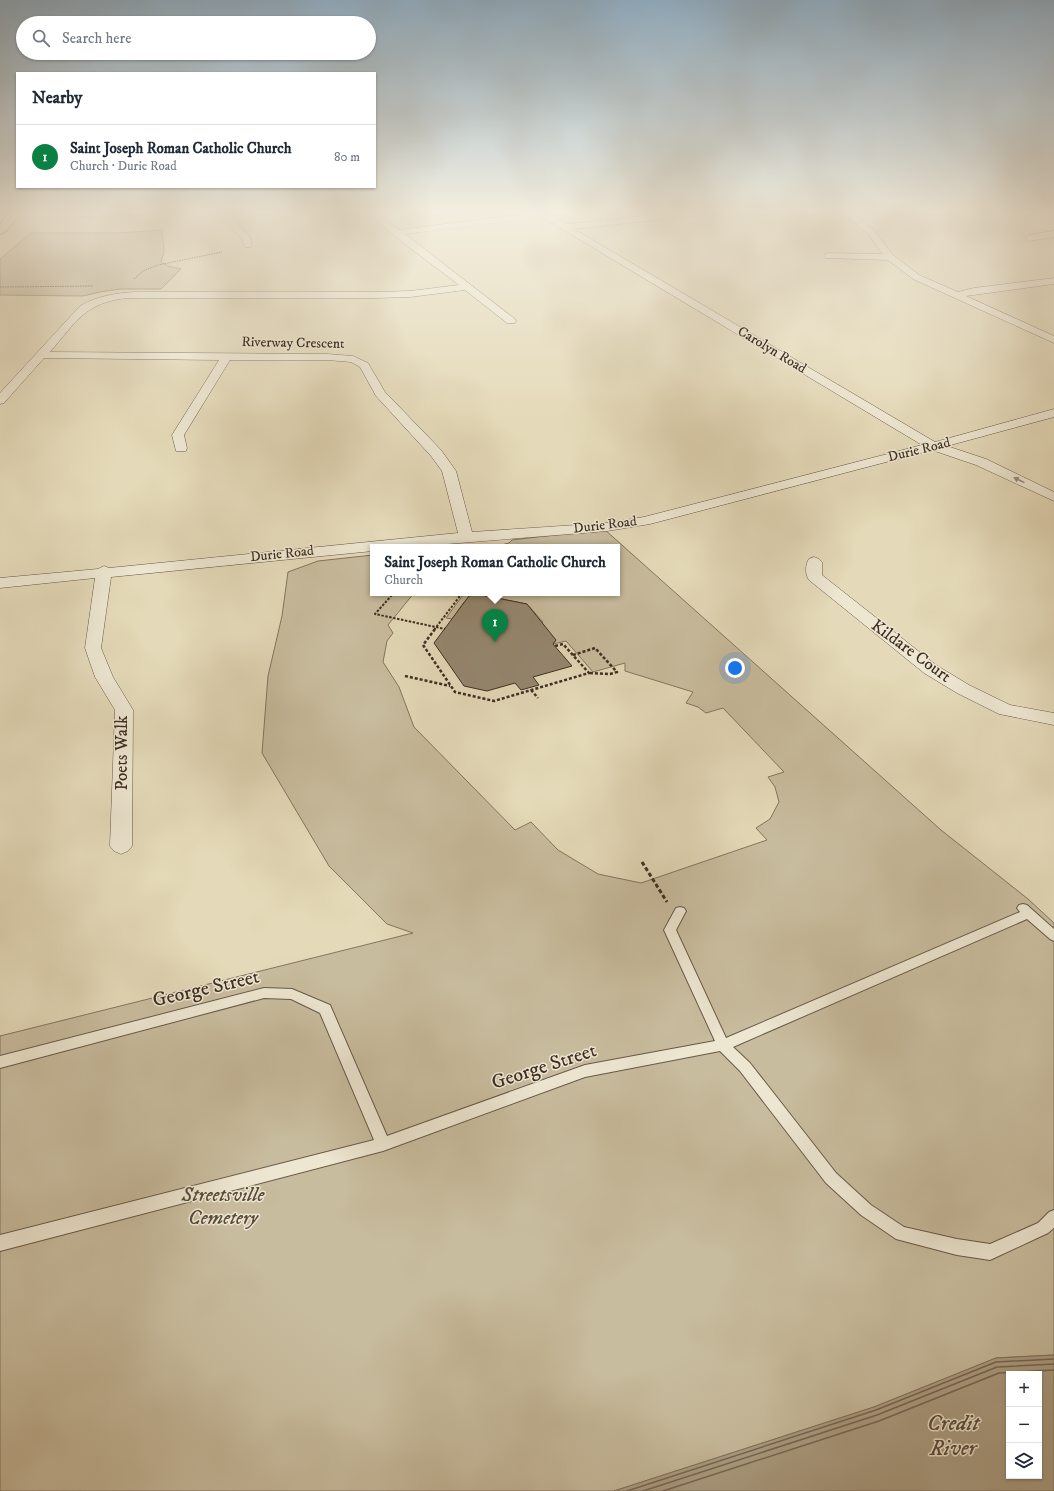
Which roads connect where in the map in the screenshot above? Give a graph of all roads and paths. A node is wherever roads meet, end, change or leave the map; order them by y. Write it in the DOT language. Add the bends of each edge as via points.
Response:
graph roads {
  1 [pos="460,283"];
  2 [pos="659,283"];
  3 [pos="926,283"];
  4 [pos="1041,283"];
  5 [pos="93,286"];
  6 [pos="0,287"];
  7 [pos="466,287"];
  8 [pos="956,296"];
  9 [pos="511,321"];
  10 [pos="1054,340"];
  11 [pos="40,355"];
  12 [pos="226,357"];
  13 [pos="0,400"];
  14 [pos="1054,413"];
  15 [pos="181,448"];
  16 [pos="937,448"];
  17 [pos="1054,497"];
  18 [pos="1045,507"];
  19 [pos="466,536"];
  20 [pos="386,544"];
  21 [pos="370,546"];
  22 [pos="814,562"];
  23 [pos="104,572"];
  24 [pos="0,583"];
  25 [pos="391,596"];
  26 [pos="460,596"];
  27 [pos="436,627"];
  28 [pos="445,629"];
  29 [pos="555,646"];
  30 [pos="573,655"];
  31 [pos="589,673"];
  32 [pos="405,676"];
  33 [pos="451,686"];
  34 [pos="531,690"];
  35 [pos="538,698"];
  36 [pos="1054,719"];
  37 [pos="121,846"];
  38 [pos="642,862"];
  39 [pos="668,903"];
  40 [pos="680,911"];
  41 [pos="1054,936"];
  42 [pos="723,1045"];
  43 [pos="0,1062"];
  44 [pos="383,1144"];
  45 [pos="1054,1216"];
  46 [pos="0,1243"];
  1 -- 7 [label="street"];
  2 -- 16 [label="street, Carolyn Road"];
  3 -- 8 [label="street"];
  4 -- 8 [label="street" via="974,291"];
  5 -- 6 [label="path"];
  7 -- 9 [label="street"];
  7 -- 11 [label="street" via="410,294 376,295 106,297 84,308"];
  8 -- 10 [label="street"];
  11 -- 12 [label="street, Riverway Crescent"];
  11 -- 13 [label="street"];
  12 -- 15 [label="street" via="178,435"];
  12 -- 19 [label="street, Riverway Crescent" via="327,357 353,359 364,365 380,394 436,453 449,471"];
  14 -- 16 [label="street, Durie Road"];
  17 -- 16 [label="street, Carolyn Road, one-way" via="981,462"];
  16 -- 18 [label="street, Carolyn Road" via="968,470"];
  16 -- 19 [label="street, Durie Road" via="645,520 607,527"];
  19 -- 20 [label="street, Durie Road"];
  21 -- 23 [label="street, Durie Road"];
  22 -- 36 [label="street, Kildare Court" via="814,577 930,669 1005,710"];
  23 -- 24 [label="street, Durie Road"];
  23 -- 37 [label="street, Poets Walk" via="93,648 104,677 124,710"];
  25 -- 27 [label="path" via="375,614"];
  26 -- 27 [label="path"];
  27 -- 28 [label="path"];
  27 -- 33 [label="path" via="422,645"];
  29 -- 30 [label="path" via="563,644"];
  30 -- 31 [label="path"];
  30 -- 31 [label="path" via="595,648 617,672"];
  31 -- 34 [label="path"];
  32 -- 33 [label="path"];
  33 -- 34 [label="path" via="455,692 494,700"];
  34 -- 35 [label="path"];
  38 -- 39 [label="path"];
  40 -- 42 [label="lane" via="670,930"];
  41 -- 42 [label="lane, George Street" via="1026,910"];
  42 -- 44 [label="lane, George Street" via="585,1071"];
  42 -- 45 [label="lane" via="746,1067 831,1178 866,1210 901,1234 990,1252 1043,1228"];
  43 -- 44 [label="lane, George Street" via="264,993 292,994 325,1009"];
  44 -- 46 [label="lane, George Street"];
}
